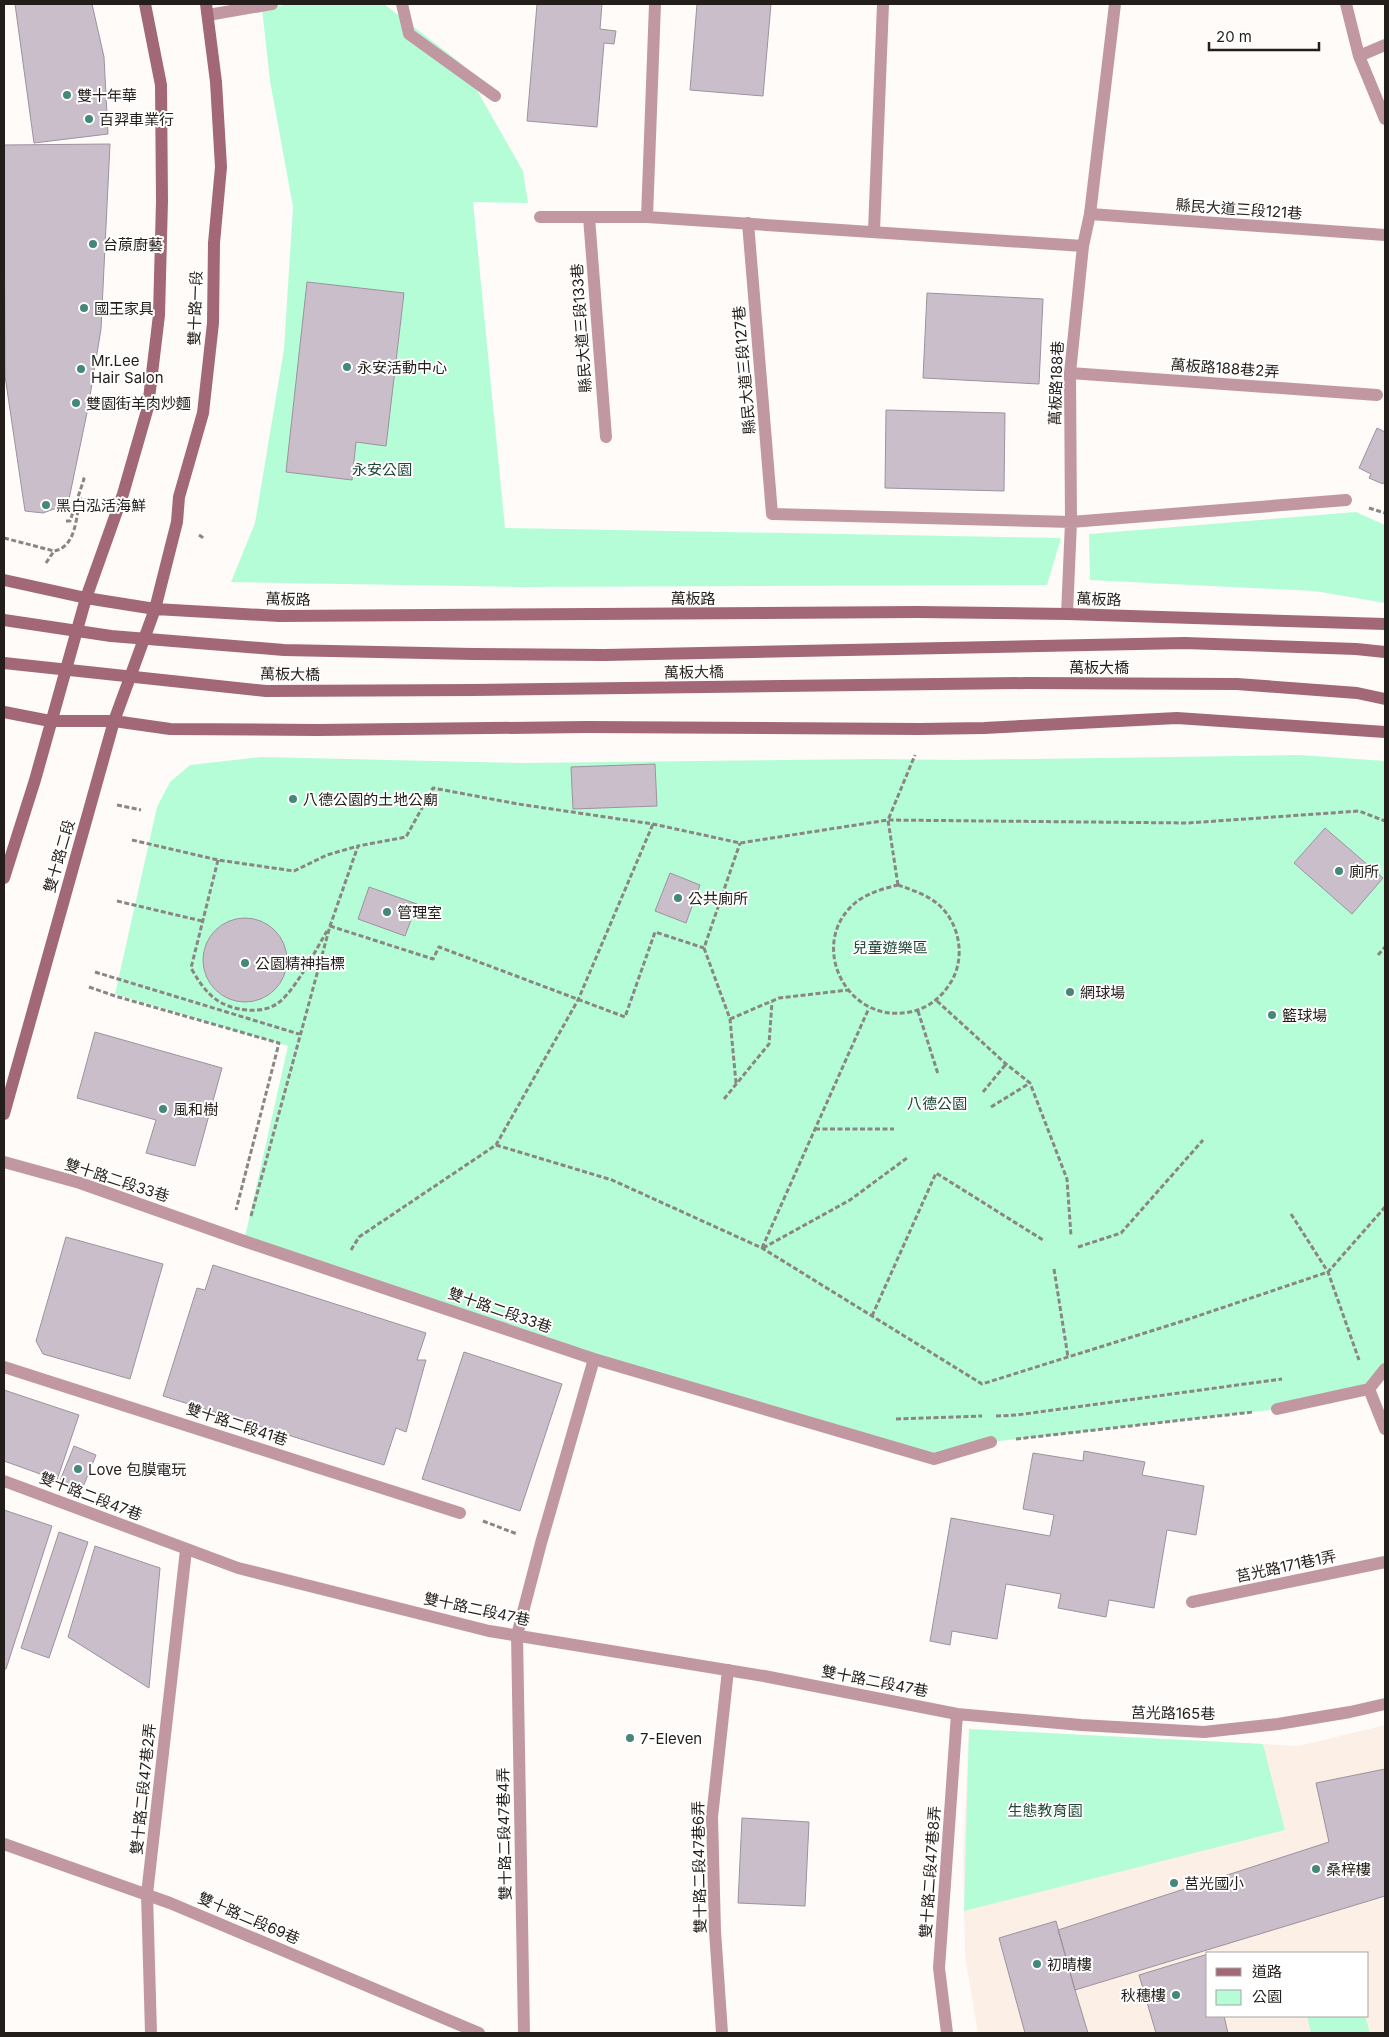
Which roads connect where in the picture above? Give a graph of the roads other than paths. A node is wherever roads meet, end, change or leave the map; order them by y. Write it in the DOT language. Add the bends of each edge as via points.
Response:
graph roads {
  1 [pos="145,4"];
  2 [pos="272,4"];
  3 [pos="402,4"];
  4 [pos="655,4"];
  5 [pos="882,4"];
  6 [pos="1115,4"];
  7 [pos="1346,4"];
  8 [pos="207,9"];
  9 [pos="1385,46"];
  10 [pos="1359,56"];
  11 [pos="495,96"];
  12 [pos="1385,119"];
  13 [pos="1090,214"];
  14 [pos="540,217"];
  15 [pos="589,217"];
  16 [pos="647,217"];
  17 [pos="748,224"];
  18 [pos="874,231"];
  19 [pos="1385,235"];
  20 [pos="1083,246"];
  21 [pos="1070,373"];
  22 [pos="1377,395"];
  23 [pos="606,437"];
  24 [pos="1346,500"];
  25 [pos="1071,522"];
  26 [pos="4,580"];
  27 [pos="86,598"];
  28 [pos="155,609"];
  29 [pos="1067,614"];
  30 [pos="4,620"];
  31 [pos="1385,624"];
  32 [pos="1385,652"];
  33 [pos="4,663"];
  34 [pos="1385,700"];
  35 [pos="4,712"];
  36 [pos="50,721"];
  37 [pos="114,721"];
  38 [pos="1385,732"];
  39 [pos="4,877"];
  40 [pos="4,1114"];
  41 [pos="4,1162"];
  42 [pos="594,1359"];
  43 [pos="4,1366"];
  44 [pos="1385,1369"];
  45 [pos="1369,1389"];
  46 [pos="1277,1409"];
  47 [pos="1385,1429"];
  48 [pos="991,1442"];
  49 [pos="4,1480"];
  50 [pos="460,1513"];
  51 [pos="186,1550"];
  52 [pos="1385,1562"];
  53 [pos="1192,1602"];
  54 [pos="517,1635"];
  55 [pos="728,1670"];
  56 [pos="1385,1704"];
  57 [pos="957,1714"];
  58 [pos="4,1844"];
  59 [pos="147,1894"];
  60 [pos="151,2033"];
  61 [pos="478,2033"];
  62 [pos="524,2033"];
  63 [pos="722,2033"];
  64 [pos="947,2033"];
  1 -- 27 [label="street" via="161,85 159,315 148,406 121,500"];
  2 -- 8 [label="street"];
  3 -- 11 [label="street" via="409,34"];
  4 -- 16 [label="street"];
  5 -- 18 [label="street"];
  6 -- 13 [label="street"];
  7 -- 10 [label="street"];
  8 -- 28 [label="street, 雙十路一段" via="216,82 221,167 214,243 213,323 204,413 179,496 177,522"];
  9 -- 10 [label="street"];
  10 -- 12 [label="street"];
  13 -- 19 [label="street, 縣民大道三段121巷"];
  13 -- 20 [label="street"];
  14 -- 15 [label="street"];
  15 -- 16 [label="street"];
  15 -- 23 [label="street, 縣民大道三段133巷"];
  16 -- 17 [label="street"];
  17 -- 18 [label="street"];
  17 -- 25 [label="street, 縣民大道三段127巷" via="772,514"];
  18 -- 20 [label="street"];
  20 -- 21 [label="street, 萬板路188巷"];
  21 -- 22 [label="street, 萬板路188巷2弄"];
  21 -- 25 [label="street, 萬板路188巷"];
  24 -- 25 [label="street"];
  25 -- 29 [label="street, 萬板路188巷"];
  26 -- 27 [label="street, 萬板路"];
  27 -- 28 [label="street, 萬板路"];
  27 -- 36 [label="street"];
  28 -- 29 [label="street, 萬板路" via="279,616"];
  28 -- 37 [label="street, 雙十路二段"];
  29 -- 31 [label="street, 萬板路"];
  30 -- 32 [label="street, 萬板大橋, bridge" via="111,636 284,650 613,655 1185,643"];
  33 -- 34 [label="street, 萬板大橋, bridge" via="266,691 1237,684 1357,693"];
  35 -- 36 [label="street"];
  36 -- 37 [label="street"];
  36 -- 39 [label="street"];
  37 -- 38 [label="street" via="170,729 920,729 1177,718"];
  37 -- 40 [label="street, 雙十路二段"];
  41 -- 42 [label="street, 雙十路二段33巷" via="80,1183"];
  42 -- 48 [label="street, 雙十路二段33巷" via="934,1459"];
  42 -- 54 [label="street, 雙十路二段47巷4弄"];
  43 -- 50 [label="street, 雙十路二段41巷"];
  44 -- 45 [label="street"];
  45 -- 46 [label="street"];
  45 -- 47 [label="street"];
  49 -- 51 [label="street, 雙十路二段47巷"];
  51 -- 54 [label="street, 雙十路二段47巷" via="238,1568 489,1631"];
  51 -- 59 [label="street, 雙十路二段47巷2弄"];
  52 -- 53 [label="street, 莒光路171巷1弄"];
  54 -- 55 [label="street, 雙十路二段47巷"];
  54 -- 62 [label="street, 雙十路二段47巷4弄"];
  55 -- 57 [label="street, 雙十路二段47巷"];
  55 -- 63 [label="street, 雙十路二段47巷6弄" via="712,1817"];
  56 -- 57 [label="street, 莒光路165巷" via="1278,1724 1204,1732"];
  57 -- 64 [label="street, 雙十路二段47巷8弄" via="939,1968"];
  58 -- 59 [label="street, 雙十路二段69巷"];
  59 -- 60 [label="street, 雙十路二段47巷2弄"];
  59 -- 61 [label="street, 雙十路二段69巷"];
}
